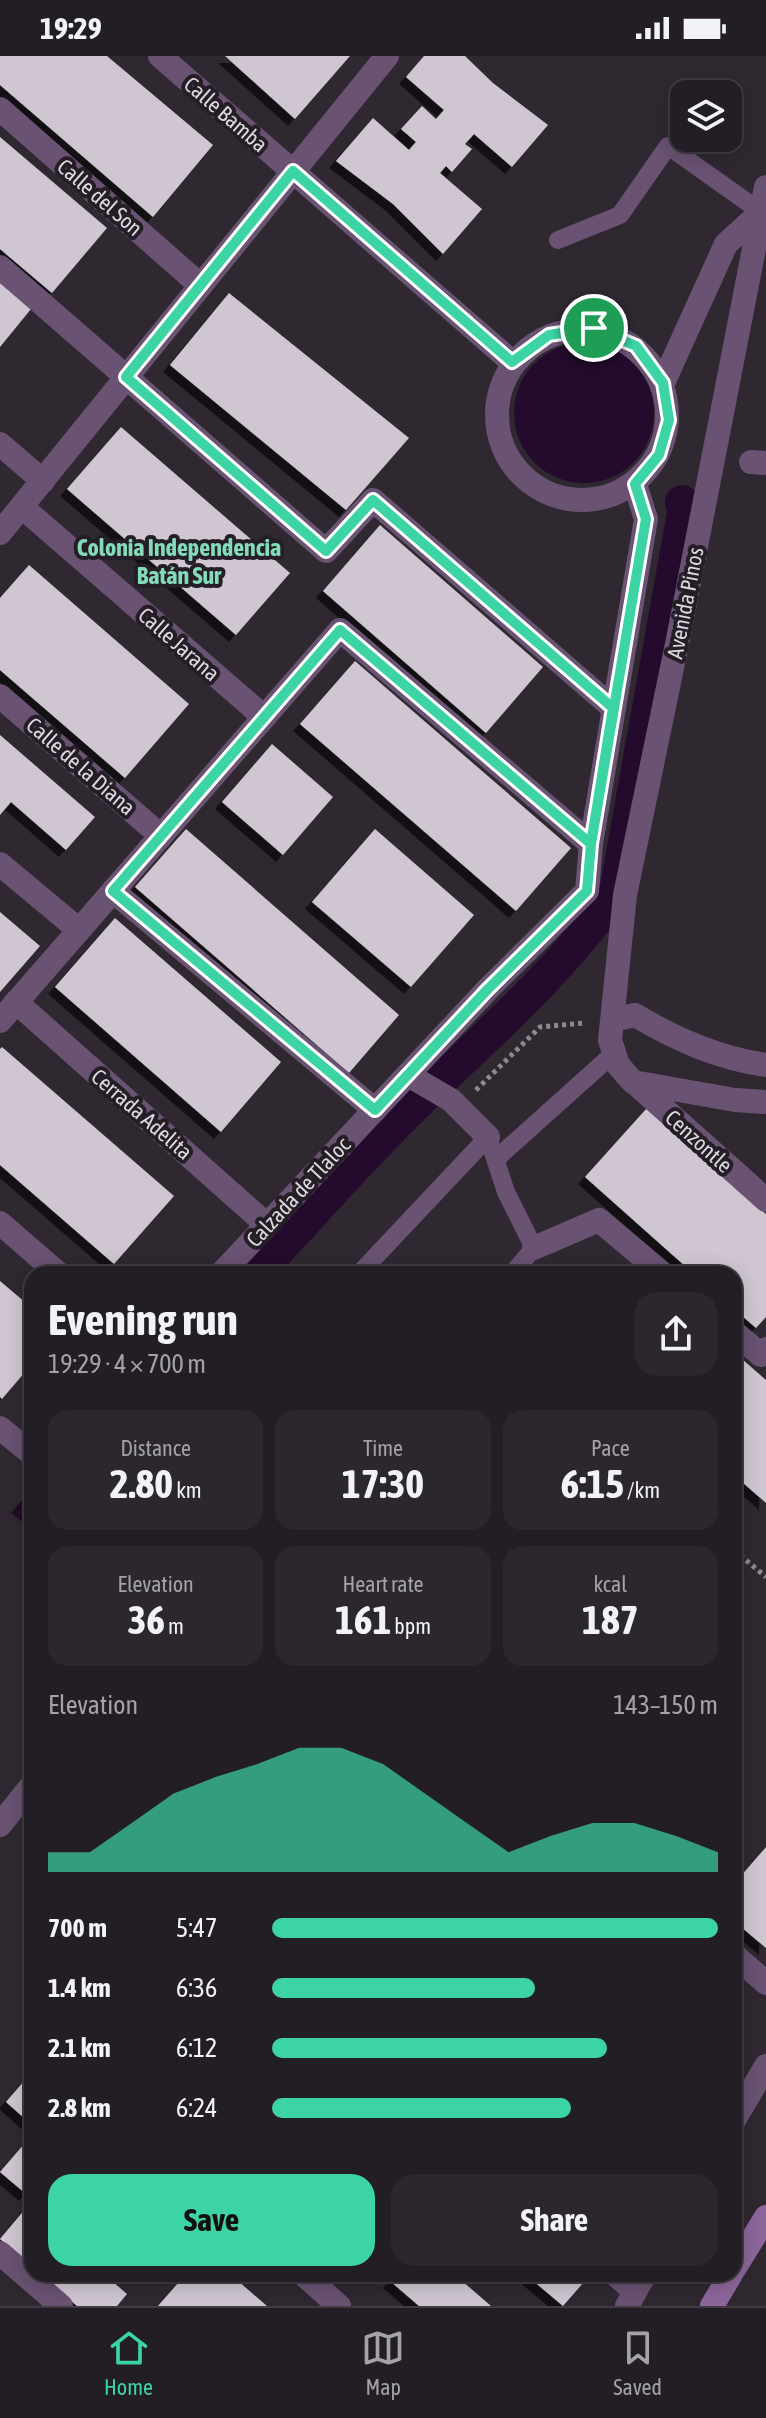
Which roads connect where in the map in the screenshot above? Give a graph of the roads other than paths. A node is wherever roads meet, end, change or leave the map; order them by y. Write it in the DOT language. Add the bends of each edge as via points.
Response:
graph roads {
  1 [pos="160,56"];
  2 [pos="387,56"];
  3 [pos="2,114"];
  4 [pos="293,171"];
  5 [pos="766,187"];
  6 [pos="761,212"];
  7 [pos="558,240"];
  8 [pos="0,267"];
  9 [pos="200,285"];
  10 [pos="512,362"];
  11 [pos="126,377"];
  12 [pos="663,383"];
  13 [pos="0,444"];
  14 [pos="43,481"];
  15 [pos="635,484"];
  16 [pos="22,507"];
  17 [pos="0,533"];
  18 [pos="0,696"];
  19 [pos="613,708"];
  20 [pos="264,717"];
  21 [pos="161,836"];
  22 [pos="591,844"];
  23 [pos="0,864"];
  24 [pos="113,891"];
  25 [pos="79,930"];
  26 [pos="8,1012"];
  27 [pos="613,1020"];
  28 [pos="613,1054"];
  29 [pos="766,1065"];
  30 [pos="412,1076"];
  31 [pos="633,1082"];
  32 [pos="766,1102"];
  33 [pos="375,1110"];
  34 [pos="492,1148"];
  35 [pos="766,1200"];
  36 [pos="0,1223"];
  37 [pos="267,1225"];
  38 [pos="534,1248"];
  39 [pos="50,1266"];
  40 [pos="229,1266"];
  41 [pos="367,1266"];
  42 [pos="519,1266"];
  43 [pos="654,1266"];
  44 [pos="742,1338"];
  45 [pos="764,1354"];
  46 [pos="0,1428"];
  47 [pos="24,1448"];
  48 [pos="24,1795"];
  49 [pos="0,1825"];
  50 [pos="742,1962"];
  51 [pos="766,1983"];
  52 [pos="766,2066"];
  53 [pos="743,2083"];
  54 [pos="766,2217"];
  55 [pos="0,2253"];
  56 [pos="742,2256"];
  57 [pos="24,2274"];
  58 [pos="33,2282"];
  59 [pos="312,2282"];
  60 [pos="726,2282"];
  61 [pos="61,2306"];
  62 [pos="339,2306"];
  63 [pos="712,2306"];
  1 -- 4 [label="street, Calle Bamba"];
  2 -- 4 [label="street"];
  3 -- 9 [label="street, Calle del Son"];
  4 -- 9 [label="street"];
  4 -- 10 [label="street, Calle Bamba"];
  5 -- 6 [label="street, Avenida Pinos"];
  6 -- 7 [label="lane" via="668,146 620,215"];
  6 -- 12 [label="street" via="726,244"];
  6 -- 27 [label="street, Avenida Pinos" via="625,895"];
  8 -- 11 [label="street"];
  9 -- 11 [label="street"];
  10 -- 12 [label="street" via="549,335 594,328 636,346"];
  10 -- 15 [label="street" via="496,401 499,442 521,477 557,498 598,501"];
  11 -- 14 [label="street"];
  11 -- 19 [label="street" via="326,551 373,500"];
  12 -- 15 [label="street" via="666,431 659,455"];
  13 -- 14 [label="street"];
  14 -- 16 [label="street"];
  15 -- 19 [label="street, Calzada de Tlaloc" via="646,519"];
  16 -- 17 [label="street"];
  16 -- 20 [label="street, Calle Jarana"];
  18 -- 21 [label="street, Calle de la Diana"];
  19 -- 22 [label="street, Calzada de Tlaloc"];
  20 -- 21 [label="street"];
  20 -- 22 [label="street" via="340,630"];
  21 -- 24 [label="street"];
  22 -- 30 [label="street, Calzada de Tlaloc" via="587,891 487,990"];
  23 -- 25 [label="street"];
  24 -- 25 [label="street"];
  24 -- 33 [label="street"];
  25 -- 26 [label="street"];
  26 -- 37 [label="street, Cerrada Adelita"];
  27 -- 28 [label="street, Avenida Pinos"];
  27 -- 29 [label="street" via="635,1015 671,1036 733,1060"];
  28 -- 31 [label="street"];
  28 -- 34 [label="lane"];
  30 -- 33 [label="street, Calzada de Tlaloc"];
  30 -- 34 [label="street" via="454,1104"];
  31 -- 32 [label="street"];
  31 -- 35 [label="street, Cenzontle"];
  33 -- 37 [label="street, Calzada de Tlaloc"];
  34 -- 38 [label="lane" via="506,1192"];
  34 -- 41 [label="lane"];
  36 -- 39 [label="street"];
  37 -- 40 [label="street, Calzada de Tlaloc"];
  38 -- 42 [label="lane"];
  38 -- 43 [label="street" via="599,1220"];
  44 -- 45 [label="street"];
  46 -- 47 [label="street"];
  48 -- 49 [label="street"];
  50 -- 51 [label="street"];
  52 -- 53 [label="street"];
  54 -- 56 [label="main road"];
  55 -- 57 [label="street"];
  58 -- 61 [label="street"];
  59 -- 62 [label="street"];
  60 -- 63 [label="main road"];
}
